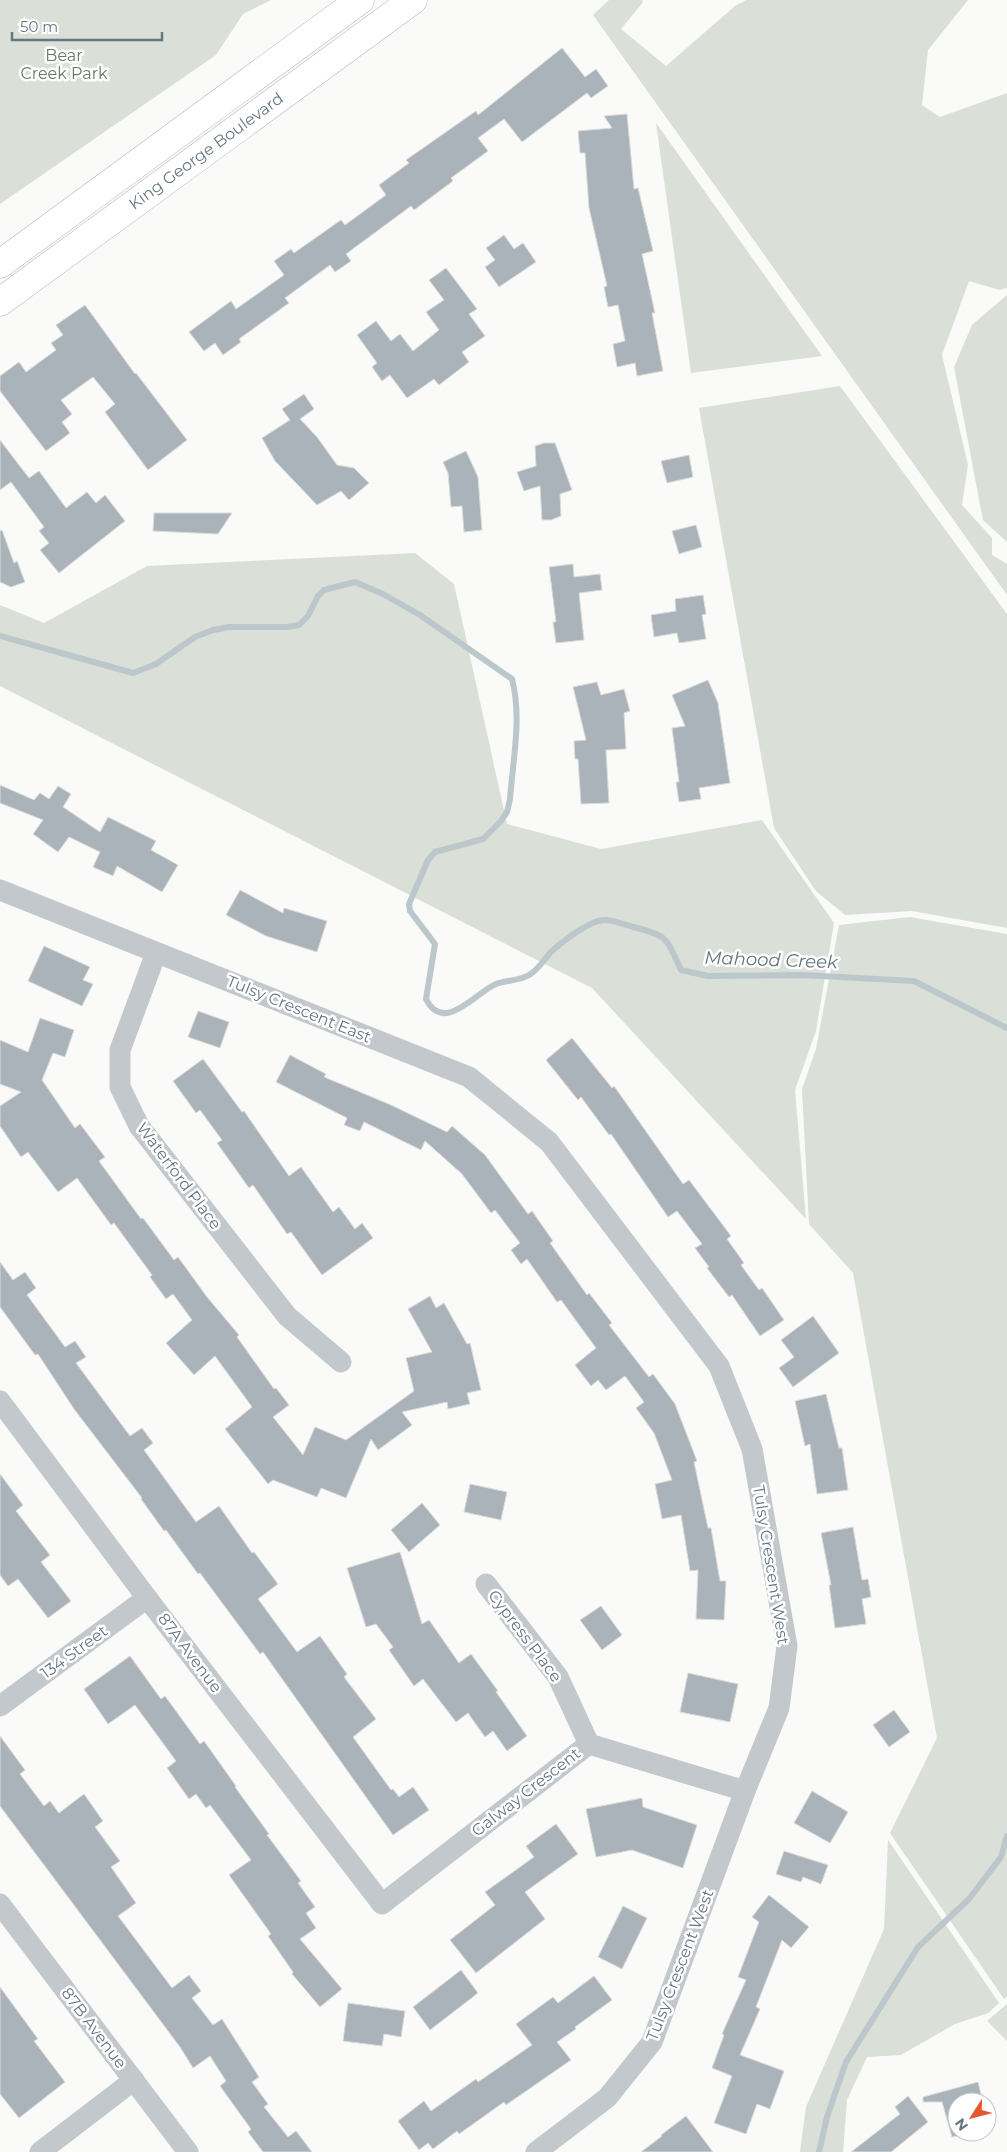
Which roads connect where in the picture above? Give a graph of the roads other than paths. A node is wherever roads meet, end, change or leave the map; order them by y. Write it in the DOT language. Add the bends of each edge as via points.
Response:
graph roads {
  1 [pos="360,0"];
  2 [pos="413,0"];
  3 [pos="0,264"];
  4 [pos="0,302"];
  5 [pos="0,890"];
  6 [pos="156,952"];
  7 [pos="570,1170"];
  8 [pos="341,1362"];
  9 [pos="0,1401"];
  10 [pos="486,1584"];
  11 [pos="147,1598"];
  12 [pos="0,1706"];
  13 [pos="589,1744"];
  14 [pos="745,1791"];
  15 [pos="0,1904"];
  16 [pos="382,1904"];
  17 [pos="134,2080"];
  18 [pos="546,2149"];
  19 [pos="40,2152"];
  20 [pos="188,2152"];
  1 -- 3 [label="main road, King George Boulevard"];
  2 -- 4 [label="main road, King George Boulevard"];
  5 -- 6 [label="street, Tulsy Crescent East"];
  6 -- 7 [label="street, Tulsy Crescent East" via="469,1077 549,1142"];
  6 -- 8 [label="street, Waterford Place" via="120,1050 120,1087 139,1126 286,1316"];
  7 -- 14 [label="street, Tulsy Crescent West" via="719,1366 752,1449 786,1646 779,1708"];
  9 -- 11 [label="street, 87A Avenue"];
  10 -- 13 [label="street, Cypress Place" via="558,1677"];
  11 -- 12 [label="street, 134 Street"];
  11 -- 16 [label="street, 87A Avenue"];
  13 -- 14 [label="street, Galway Crescent"];
  13 -- 16 [label="street, Galway Crescent"];
  14 -- 18 [label="street, Tulsy Crescent West" via="652,2042 607,2098"];
  15 -- 17 [label="street, 87B Avenue"];
  17 -- 19 [label="street"];
  17 -- 20 [label="street, 87B Avenue"];
}
